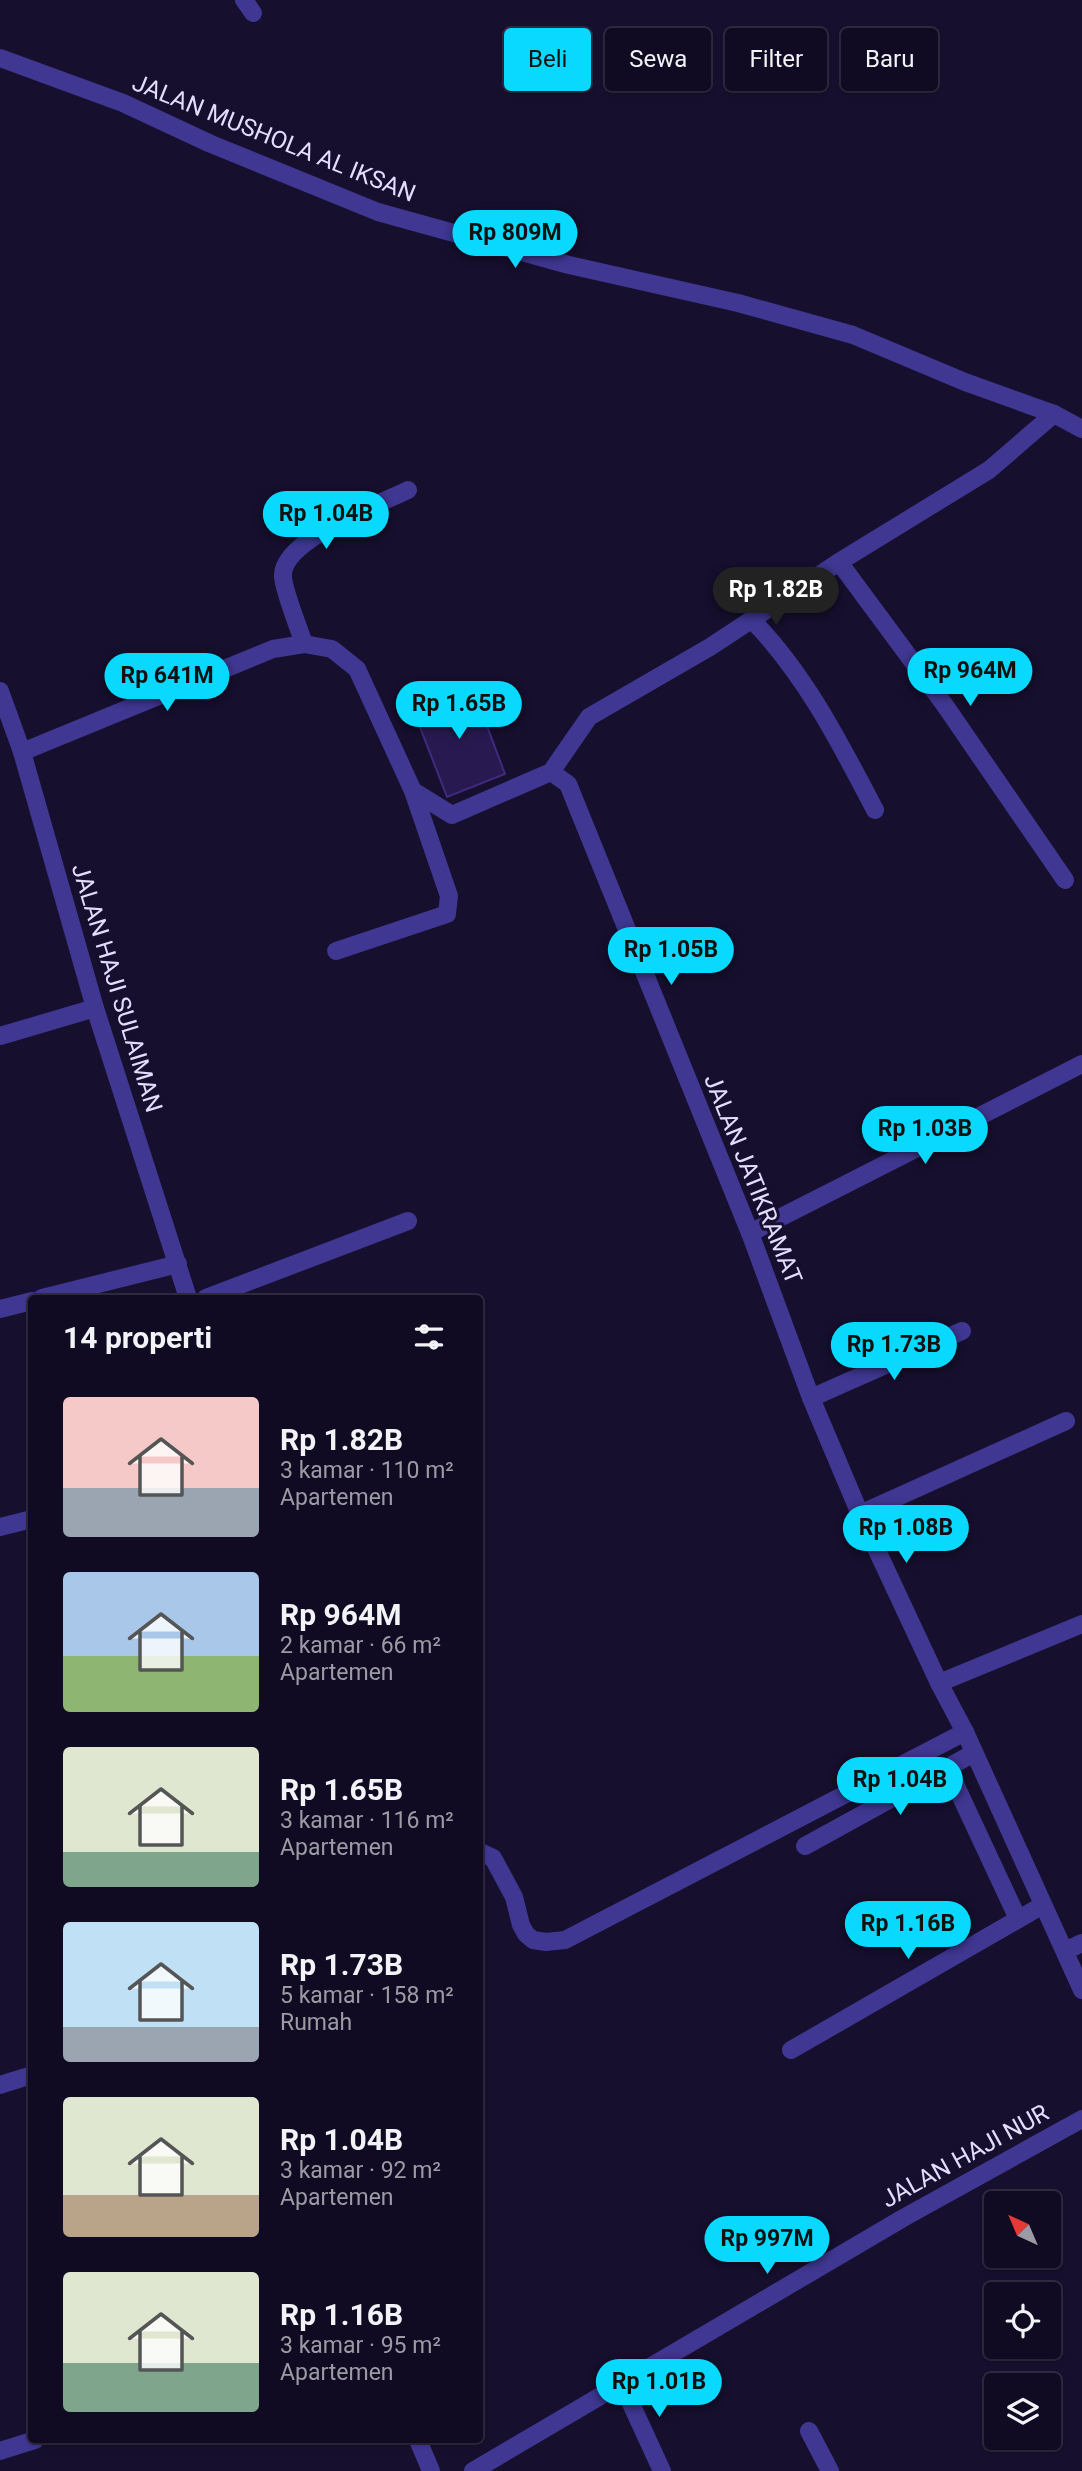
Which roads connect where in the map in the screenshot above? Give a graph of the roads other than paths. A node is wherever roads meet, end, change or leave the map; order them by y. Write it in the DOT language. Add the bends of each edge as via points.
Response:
graph roads {
  1 [pos="0,58"];
  2 [pos="1054,414"];
  3 [pos="1082,429"];
  4 [pos="408,490"];
  5 [pos="839,562"];
  6 [pos="752,620"];
  7 [pos="304,645"];
  8 [pos="0,691"];
  9 [pos="22,752"];
  10 [pos="551,772"];
  11 [pos="413,791"];
  12 [pos="875,810"];
  13 [pos="1065,880"];
  14 [pos="336,951"];
  15 [pos="95,1008"];
  16 [pos="0,1036"];
  17 [pos="1082,1064"];
  18 [pos="408,1222"];
  19 [pos="750,1233"];
  20 [pos="178,1264"];
  21 [pos="53,1295"];
  22 [pos="187,1295"];
  23 [pos="214,1295"];
  24 [pos="28,1302"];
  25 [pos="0,1309"];
  26 [pos="962,1331"];
  27 [pos="811,1398"];
  28 [pos="1066,1421"];
  29 [pos="860,1514"];
  30 [pos="28,1520"];
  31 [pos="0,1527"];
  32 [pos="1082,1624"];
  33 [pos="939,1683"];
  34 [pos="965,1732"];
  35 [pos="974,1753"];
  36 [pos="948,1769"];
  37 [pos="805,1846"];
  38 [pos="483,1853"];
  39 [pos="1043,1905"];
  40 [pos="1018,1919"];
  41 [pos="1082,1943"];
  42 [pos="1065,1951"];
  43 [pos="1082,1990"];
  44 [pos="791,2050"];
  45 [pos="28,2076"];
  46 [pos="0,2085"];
  47 [pos="1082,2119"];
  48 [pos="622,2384"];
  49 [pos="809,2431"];
  50 [pos="28,2442"];
  51 [pos="419,2443"];
  52 [pos="0,2451"];
  53 [pos="430,2471"];
  54 [pos="473,2471"];
  55 [pos="662,2471"];
  56 [pos="831,2471"];
  1 -- 2 [label="street, JALAN MUSHOLA AL IKSAN" via="123,103 378,212 853,335"];
  2 -- 3 [label="street, JALAN MUSHOLA AL IKSAN"];
  2 -- 5 [label="street" via="989,470"];
  4 -- 7 [label="street" via="308,539 288,559 282,575"];
  5 -- 6 [label="street"];
  5 -- 13 [label="street"];
  6 -- 10 [label="street" via="589,717"];
  6 -- 12 [label="street" via="806,689"];
  7 -- 9 [label="street" via="273,649"];
  7 -- 11 [label="street" via="332,649 358,669"];
  8 -- 9 [label="street, JALAN HAJI SULAIMAN"];
  9 -- 15 [label="street, JALAN HAJI SULAIMAN"];
  10 -- 11 [label="street" via="452,815"];
  10 -- 19 [label="street, JALAN JATIKRAMAT" via="568,784"];
  11 -- 14 [label="street" via="449,896 447,914"];
  15 -- 16 [label="street"];
  15 -- 20 [label="street, JALAN HAJI SULAIMAN"];
  17 -- 19 [label="street"];
  18 -- 23 [label="street"];
  19 -- 27 [label="street, JALAN JATIKRAMAT"];
  20 -- 21 [label="street"];
  20 -- 22 [label="street, JALAN HAJI SULAIMAN"];
  24 -- 25 [label="street"];
  26 -- 27 [label="street"];
  27 -- 29 [label="street, JALAN JATIKRAMAT"];
  28 -- 29 [label="street"];
  29 -- 33 [label="street, JALAN JATIKRAMAT"];
  30 -- 31 [label="street"];
  32 -- 33 [label="street"];
  33 -- 34 [label="street, JALAN JATIKRAMAT"];
  34 -- 35 [label="street, JALAN JATIKRAMAT"];
  34 -- 38 [label="street" via="565,1940 546,1942 526,1934 514,1897 493,1858"];
  35 -- 36 [label="street"];
  35 -- 39 [label="street, JALAN JATIKRAMAT"];
  36 -- 37 [label="street"];
  36 -- 40 [label="street"];
  39 -- 40 [label="street"];
  39 -- 42 [label="street, JALAN JATIKRAMAT"];
  40 -- 44 [label="street"];
  41 -- 42 [label="street"];
  42 -- 43 [label="street, JALAN JATIKRAMAT"];
  45 -- 46 [label="street"];
  47 -- 48 [label="street, JALAN HAJI NUR"];
  48 -- 54 [label="street, JALAN HAJI NUR"];
  48 -- 55 [label="street"];
  49 -- 56 [label="street"];
  50 -- 52 [label="street"];
  51 -- 53 [label="street"];
}
